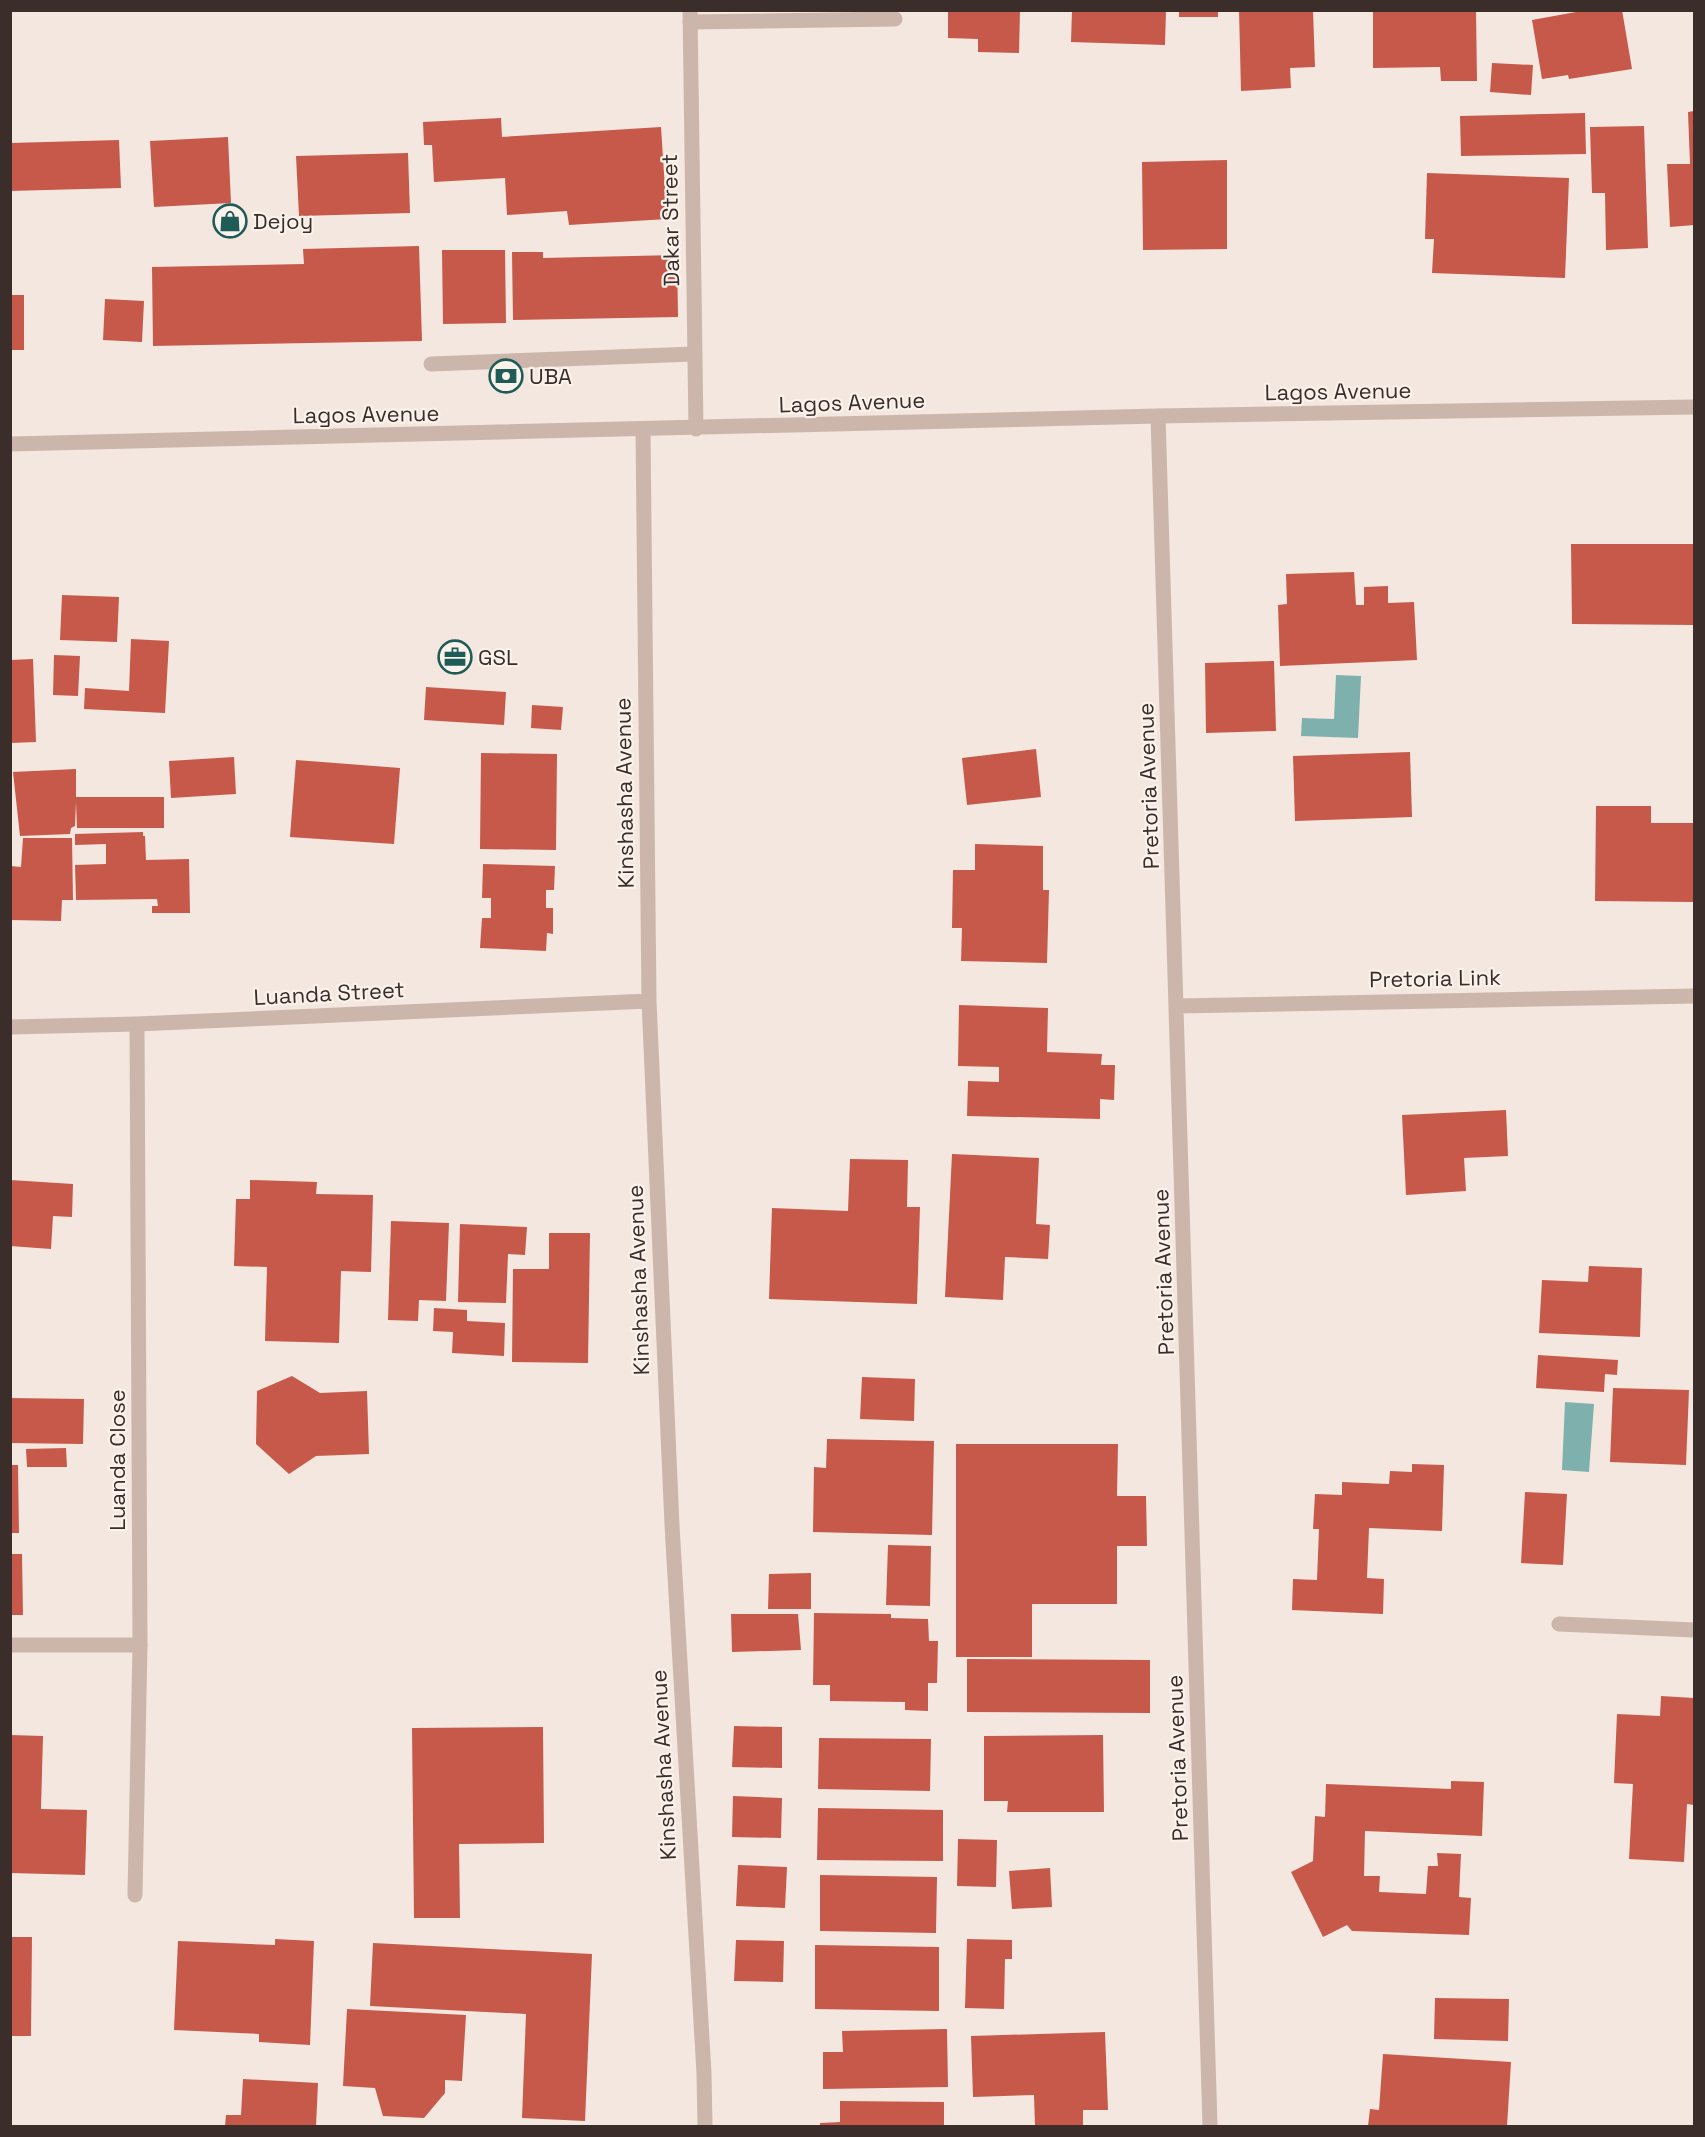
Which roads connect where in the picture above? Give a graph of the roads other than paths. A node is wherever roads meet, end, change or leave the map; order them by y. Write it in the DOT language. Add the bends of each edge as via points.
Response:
graph roads {
  1 [pos="690,16"];
  2 [pos="895,19"];
  3 [pos="694,354"];
  4 [pos="431,364"];
  5 [pos="1695,407"];
  6 [pos="1158,416"];
  7 [pos="696,429"];
  8 [pos="643,430"];
  9 [pos="10,444"];
  10 [pos="1695,996"];
  11 [pos="649,1001"];
  12 [pos="1177,1006"];
  13 [pos="137,1024"];
  14 [pos="10,1026"];
  15 [pos="1559,1624"];
  16 [pos="1695,1630"];
  17 [pos="10,1645"];
  18 [pos="140,1645"];
  19 [pos="135,1895"];
  20 [pos="705,2127"];
  21 [pos="1210,2127"];
  1 -- 2 [label="street"];
  1 -- 3 [label="street, Dakar Street"];
  3 -- 4 [label="street"];
  3 -- 7 [label="street, Dakar Street"];
  5 -- 6 [label="street, Lagos Avenue"];
  6 -- 7 [label="street, Lagos Avenue"];
  6 -- 12 [label="street, Pretoria Avenue"];
  7 -- 8 [label="street, Lagos Avenue"];
  8 -- 9 [label="street, Lagos Avenue"];
  8 -- 11 [label="street, Kinshasha Avenue"];
  10 -- 12 [label="street, Pretoria Link"];
  11 -- 13 [label="street, Luanda Street"];
  11 -- 20 [label="street, Kinshasha Avenue" via="672,1525"];
  12 -- 21 [label="street, Pretoria Avenue"];
  13 -- 14 [label="street, Luanda Street"];
  13 -- 18 [label="street, Luanda Close"];
  15 -- 16 [label="street"];
  17 -- 18 [label="street"];
  18 -- 19 [label="street, Luanda Close"];
}
